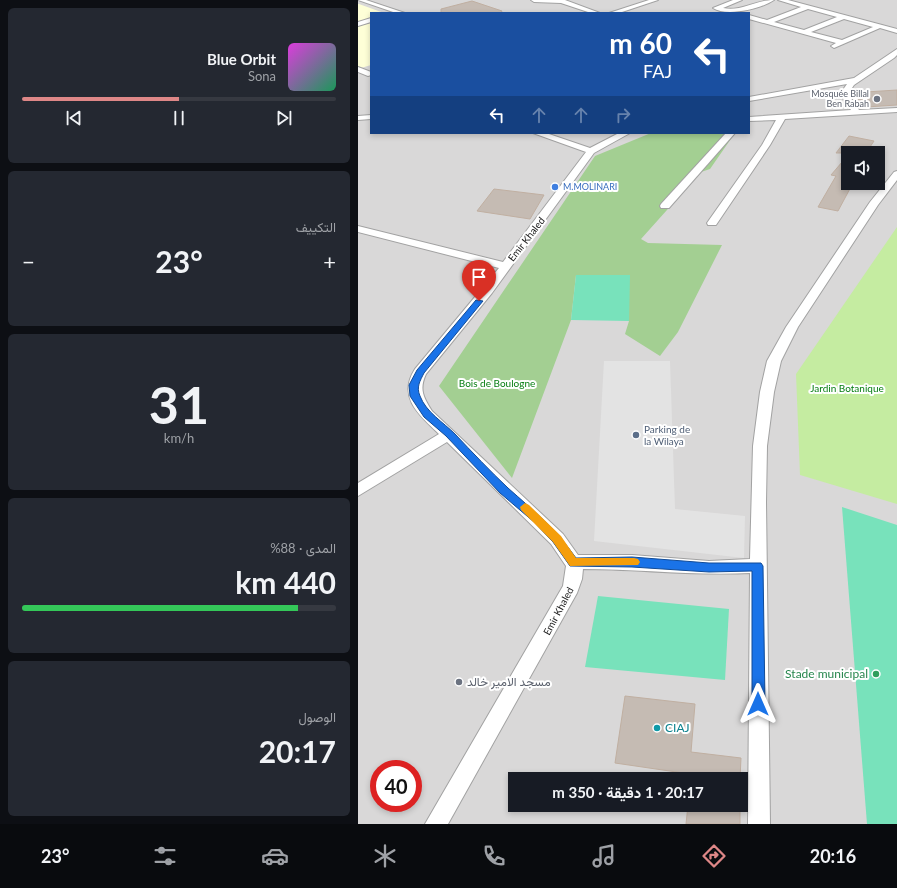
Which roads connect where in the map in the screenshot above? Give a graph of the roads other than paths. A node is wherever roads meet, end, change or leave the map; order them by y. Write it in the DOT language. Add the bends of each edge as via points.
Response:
graph roads {
  1 [pos="534,0"];
  2 [pos="655,0"];
  3 [pos="739,0"];
  4 [pos="770,0"];
  5 [pos="781,0"];
  6 [pos="361,1"];
  7 [pos="808,7"];
  8 [pos="397,12"];
  9 [pos="594,12"];
  10 [pos="615,12"];
  11 [pos="730,12"];
  12 [pos="737,12"];
  13 [pos="750,17"];
  14 [pos="843,17"];
  15 [pos="370,20"];
  16 [pos="767,22"];
  17 [pos="358,24"];
  18 [pos="880,26"];
  19 [pos="754,27"];
  20 [pos="897,31"];
  21 [pos="804,32"];
  22 [pos="842,42"];
  23 [pos="830,47"];
  24 [pos="897,51"];
  25 [pos="358,69"];
  26 [pos="370,75"];
  27 [pos="857,80"];
  28 [pos="750,99"];
  29 [pos="857,113"];
  30 [pos="895,114"];
  31 [pos="370,117"];
  32 [pos="782,117"];
  33 [pos="358,118"];
  34 [pos="750,119"];
  35 [pos="540,134"];
  36 [pos="624,134"];
  37 [pos="730,134"];
  38 [pos="591,151"];
  39 [pos="897,174"];
  40 [pos="665,206"];
  41 [pos="712,223"];
  42 [pos="358,229"];
  43 [pos="505,266"];
  44 [pos="449,434"];
  45 [pos="358,490"];
  46 [pos="573,562"];
  47 [pos="757,566"];
  48 [pos="436,824"];
  49 [pos="759,824"];
  1 -- 9 [label="street" via="562,2"];
  2 -- 10 [label="street"];
  3 -- 11 [label="street" via="716,8"];
  4 -- 12 [label="street"];
  5 -- 7 [label="street"];
  6 -- 8 [label="street"];
  7 -- 14 [label="street"];
  7 -- 16 [label="street"];
  13 -- 16 [label="street"];
  14 -- 18 [label="street"];
  14 -- 21 [label="street"];
  15 -- 17 [label="street"];
  16 -- 19 [label="street"];
  16 -- 21 [label="street"];
  18 -- 20 [label="street"];
  18 -- 22 [label="street"];
  21 -- 22 [label="street"];
  22 -- 23 [label="street"];
  24 -- 27 [label="street" via="885,63"];
  25 -- 26 [label="street"];
  27 -- 28 [label="street"];
  27 -- 29 [label="street" via="844,94"];
  29 -- 30 [label="street"];
  29 -- 32 [label="street"];
  31 -- 33 [label="street"];
  32 -- 34 [label="street"];
  32 -- 41 [label="street" via="766,146"];
  35 -- 38 [label="street"];
  36 -- 38 [label="street, Emir Khaled"];
  37 -- 40 [label="street"];
  38 -- 43 [label="street, Emir Khaled"];
  39 -- 47 [label="street" via="792,327 774,361 760,446"];
  42 -- 43 [label="street"];
  43 -- 44 [label="street, Emir Khaled" via="420,372 413,385 415,396 427,414"];
  44 -- 45 [label="street"];
  44 -- 46 [label="street, Emir Khaled" via="557,539"];
  46 -- 47 [label="street" via="632,562 709,568"];
  46 -- 48 [label="street, Emir Khaled" via="576,570 571,588"];
  47 -- 49 [label="street"];
}
